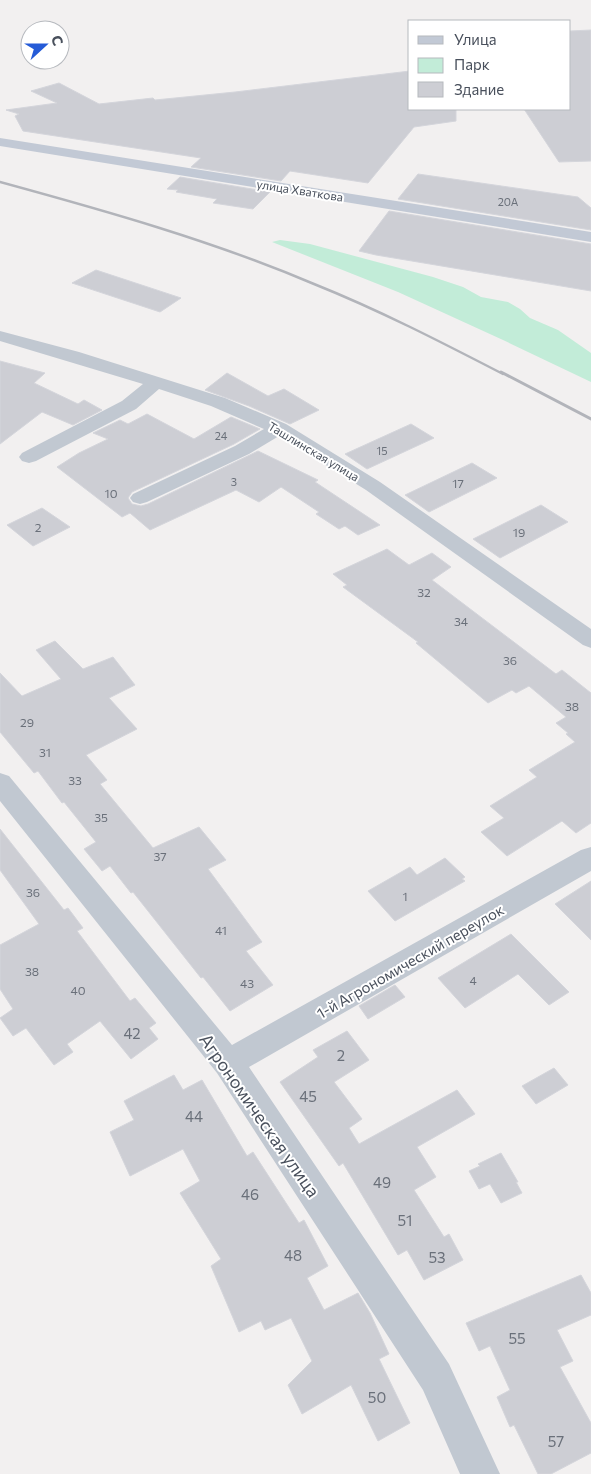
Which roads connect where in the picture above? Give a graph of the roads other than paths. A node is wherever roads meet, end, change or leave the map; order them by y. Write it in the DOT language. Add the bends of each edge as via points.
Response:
graph roads {
  1 [pos="4,142"];
  2 [pos="591,237"];
  3 [pos="0,336"];
  4 [pos="157,382"];
  5 [pos="279,428"];
  6 [pos="29,456"];
  7 [pos="140,498"];
  8 [pos="591,640"];
  9 [pos="0,783"];
  10 [pos="591,858"];
  11 [pos="228,1064"];
  12 [pos="480,1474"];
  1 -- 2 [label="main road, улица Хваткова"];
  3 -- 4 [label="street, Ташлинская улица"];
  4 -- 5 [label="street, Ташлинская улица" via="218,402"];
  4 -- 6 [label="street" via="128,405"];
  5 -- 7 [label="street" via="242,450"];
  5 -- 8 [label="street, Ташлинская улица" via="373,486"];
  9 -- 11 [label="street, Агрономическая улица"];
  10 -- 11 [label="street, 1-й Агрономический переулок"];
  11 -- 12 [label="street, Агрономическая улица" via="436,1377"];
}
